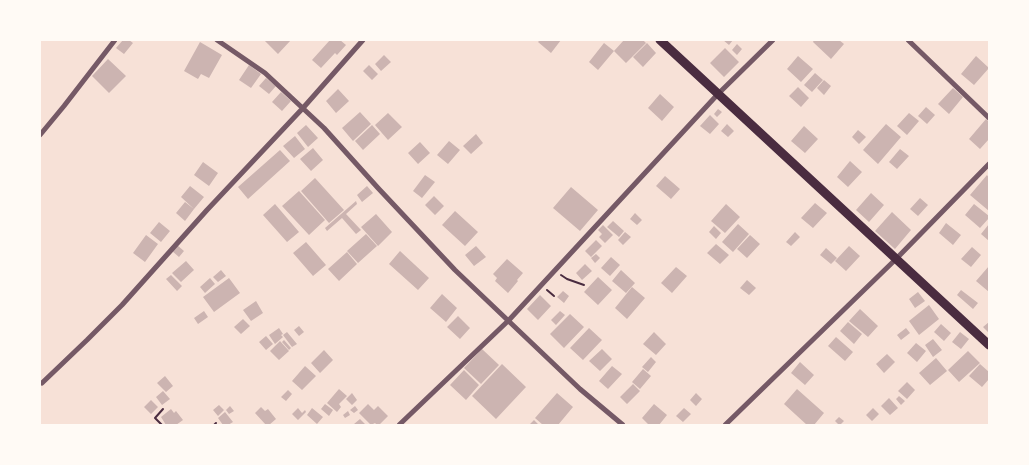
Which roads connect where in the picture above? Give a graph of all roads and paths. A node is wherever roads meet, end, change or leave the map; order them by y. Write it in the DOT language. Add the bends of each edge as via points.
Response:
graph roads {
  1 [pos="115,40"];
  2 [pos="217,40"];
  3 [pos="363,40"];
  4 [pos="660,40"];
  5 [pos="773,40"];
  6 [pos="908,40"];
  7 [pos="718,94"];
  8 [pos="302,108"];
  9 [pos="989,118"];
  10 [pos="40,135"];
  11 [pos="989,164"];
  12 [pos="896,259"];
  13 [pos="555,271"];
  14 [pos="584,285"];
  15 [pos="509,320"];
  16 [pos="989,345"];
  17 [pos="42,383"];
  18 [pos="163,409"];
  19 [pos="162,425"];
  20 [pos="399,425"];
  21 [pos="623,425"];
  22 [pos="725,425"];
  1 -- 10 [label="street"];
  2 -- 8 [label="street" via="264,73"];
  3 -- 8 [label="street"];
  4 -- 7 [label="main road"];
  5 -- 7 [label="street"];
  6 -- 9 [label="street"];
  7 -- 12 [label="main road"];
  7 -- 13 [label="street"];
  8 -- 15 [label="street" via="455,270"];
  8 -- 17 [label="street" via="122,305"];
  11 -- 12 [label="street"];
  12 -- 16 [label="main road"];
  12 -- 22 [label="street"];
  13 -- 14 [label="path"];
  13 -- 15 [label="street"];
  15 -- 20 [label="street"];
  15 -- 21 [label="street" via="580,389"];
  18 -- 19 [label="path" via="155,418"];
}
